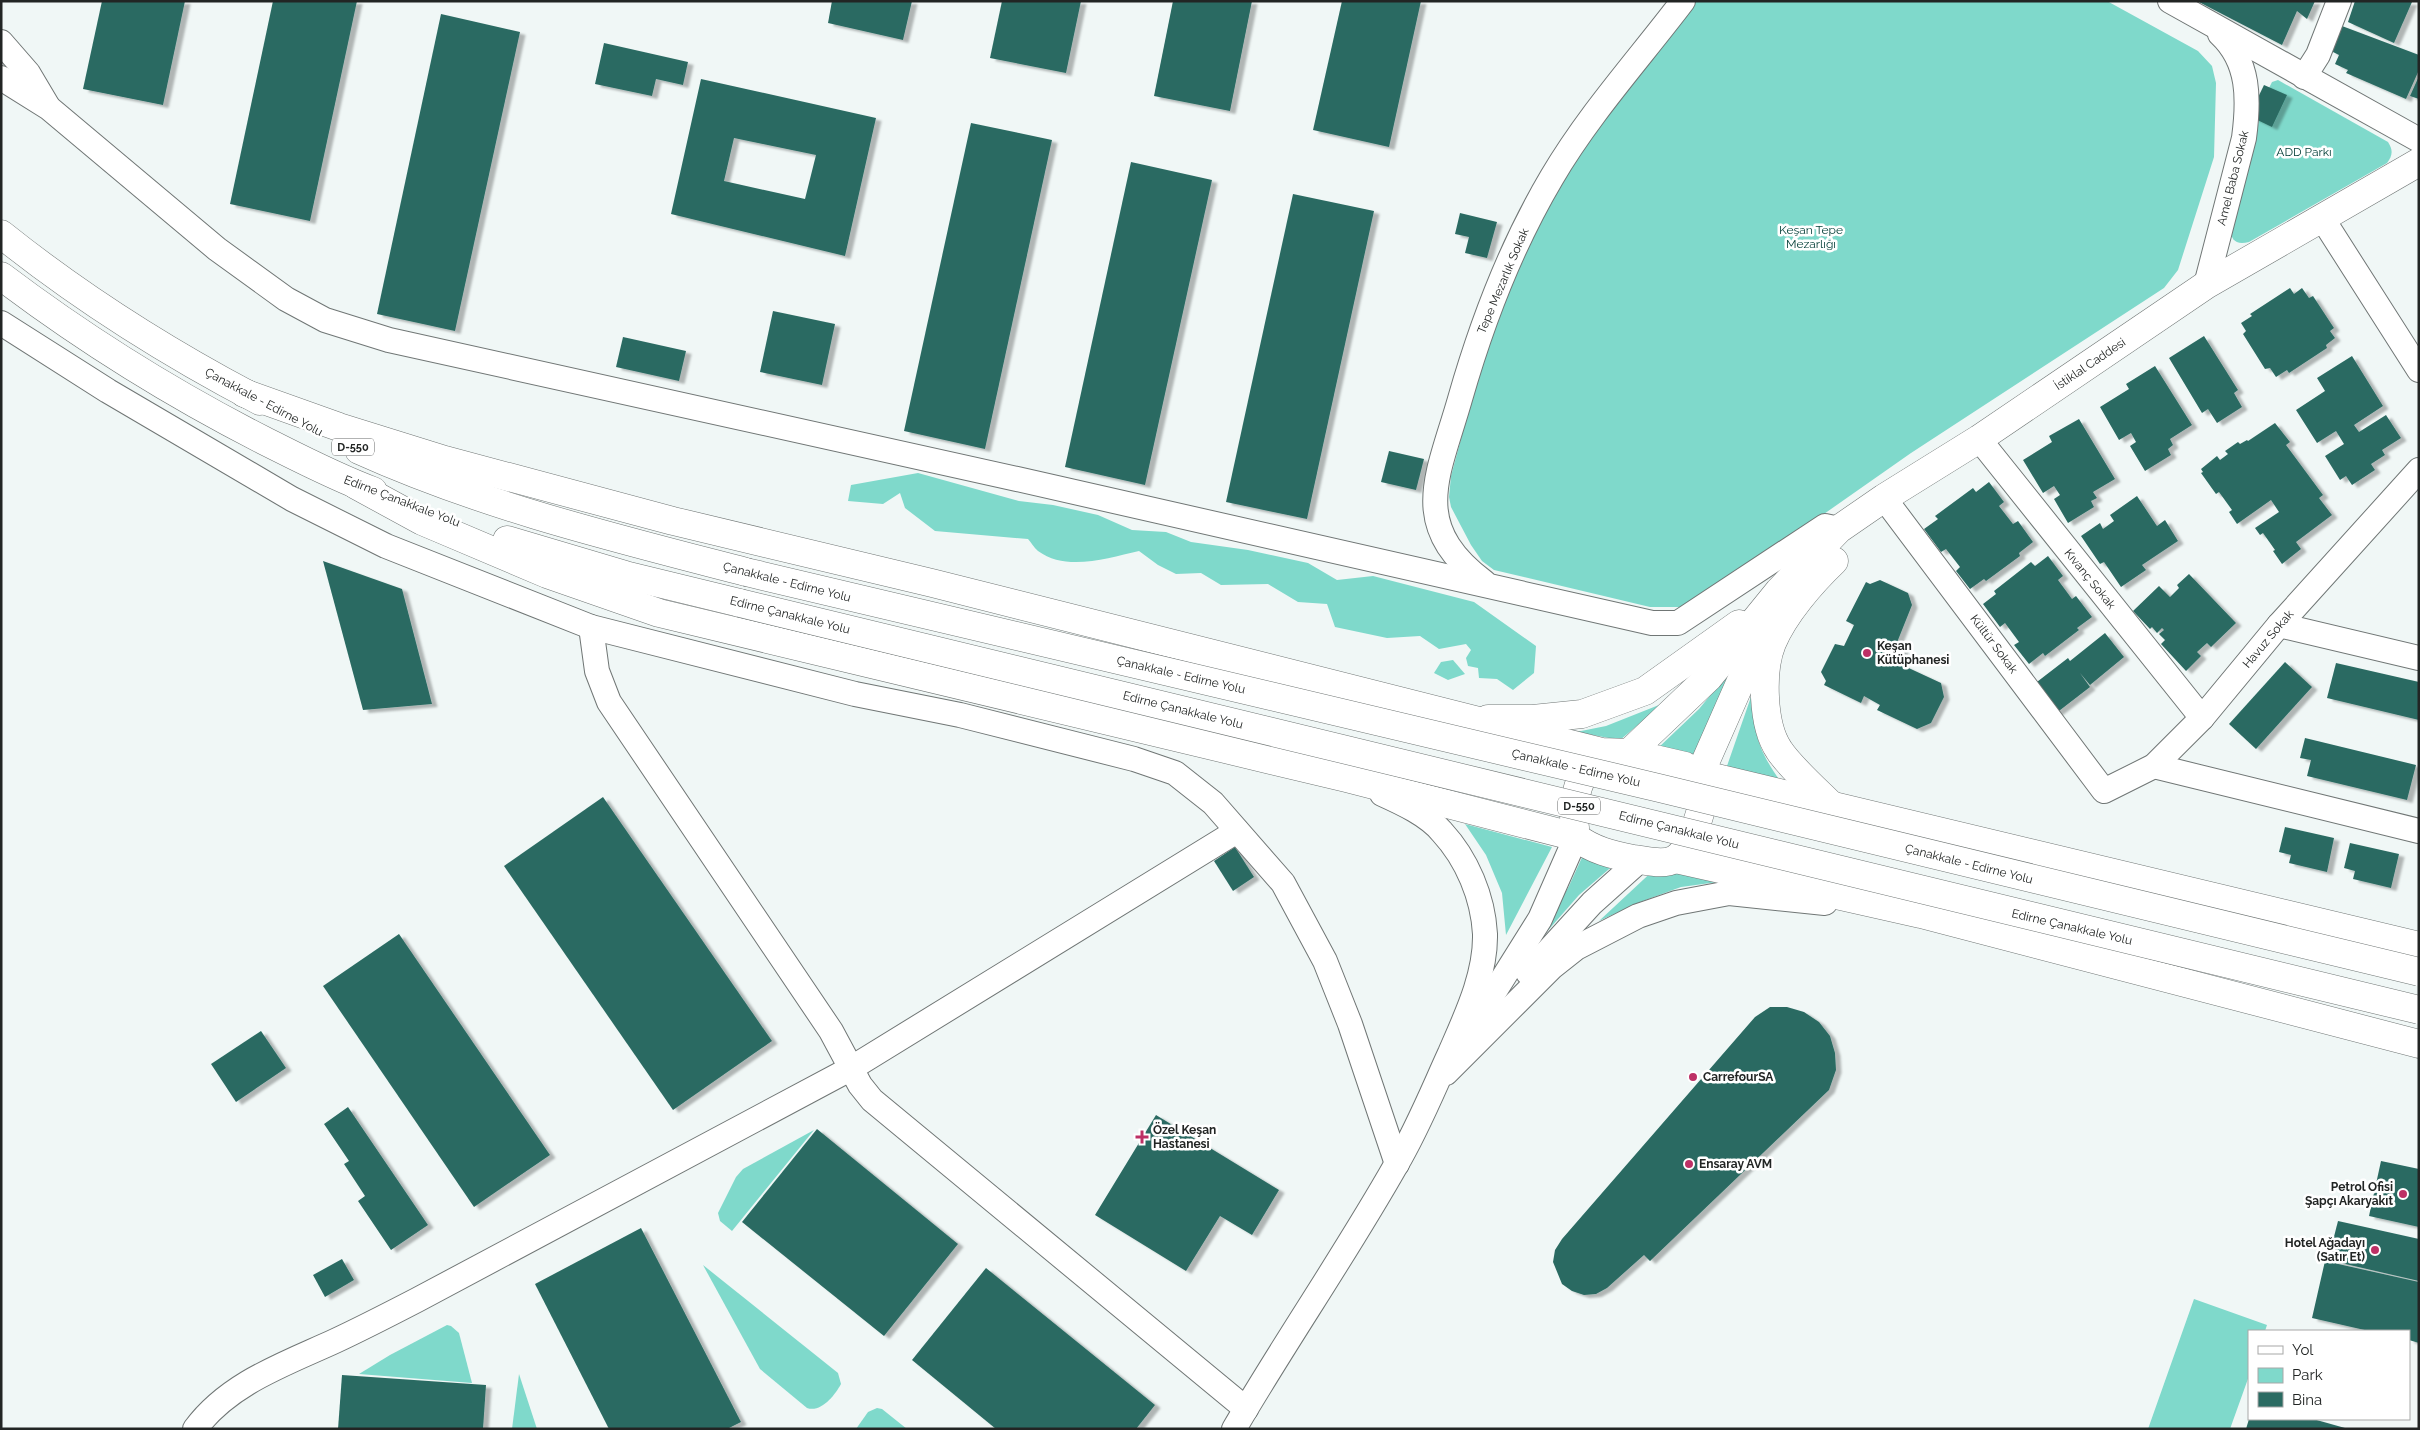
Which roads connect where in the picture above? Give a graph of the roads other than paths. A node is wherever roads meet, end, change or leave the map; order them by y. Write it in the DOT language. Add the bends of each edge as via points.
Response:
graph roads {
  1 [pos="1683,1"];
  2 [pos="2170,1"];
  3 [pos="2339,1"];
  4 [pos="2208,22"];
  5 [pos="1,42"];
  6 [pos="2304,77"];
  7 [pos="1,78"];
  8 [pos="49,108"];
  9 [pos="2419,140"];
  10 [pos="2419,162"];
  11 [pos="2322,218"];
  12 [pos="1,234"];
  13 [pos="1,276"];
  14 [pos="2206,285"];
  15 [pos="1,323"];
  16 [pos="2419,370"];
  17 [pos="244,393"];
  18 [pos="1979,439"];
  19 [pos="2419,470"];
  20 [pos="356,485"];
  21 [pos="1884,498"];
  22 [pos="1839,529"];
  23 [pos="1487,584"];
  24 [pos="1784,602"];
  25 [pos="2279,625"];
  26 [pos="591,626"];
  27 [pos="2419,658"];
  28 [pos="2202,718"];
  29 [pos="1467,719"];
  30 [pos="1615,752"];
  31 [pos="2154,766"];
  32 [pos="1700,774"];
  33 [pos="1346,778"];
  34 [pos="2104,791"];
  35 [pos="1831,805"];
  36 [pos="1237,831"];
  37 [pos="2419,831"];
  38 [pos="1576,837"];
  39 [pos="1676,859"];
  40 [pos="1640,860"];
  41 [pos="1921,914"];
  42 [pos="2419,946"];
  43 [pos="2419,972"];
  44 [pos="2419,1010"];
  45 [pos="2419,1044"];
  46 [pos="850,1069"];
  47 [pos="1436,1084"];
  48 [pos="1397,1164"];
  49 [pos="1240,1419"];
  50 [pos="195,1429"];
  1 -- 23 [label="street, Tepe Mezarlık Sokak" via="1589,123 1553,176 1505,270 1477,340 1438,475 1435,506 1447,546 1467,569"];
  2 -- 4 [label="street, Amel Baba Sokak"];
  3 -- 6 [label="street" via="2318,55"];
  4 -- 6 [label="street, Amel Baba Sokak"];
  4 -- 14 [label="street, Amel Baba Sokak" via="2238,55 2247,87 2244,138"];
  5 -- 8 [label="street" via="28,73"];
  6 -- 9 [label="street, Amel Baba Sokak"];
  7 -- 8 [label="street"];
  8 -- 23 [label="street" via="217,249 286,300 325,320 389,340"];
  10 -- 11 [label="main road, İstiklal Caddesi"];
  11 -- 14 [label="main road, İstiklal Caddesi"];
  11 -- 16 [label="street"];
  12 -- 17 [label="main road, Çanakkale - Edirne Yolu / D-550" via="107,310"];
  13 -- 20 [label="main road, Edirne Çanakkale Yolu / D-550" via="127,364 228,422"];
  14 -- 18 [label="main road, İstiklal Caddesi"];
  15 -- 26 [label="street" via="108,391 300,503 386,546"];
  17 -- 29 [label="main road" via="445,460"];
  17 -- 43 [label="main road, Çanakkale - Edirne Yolu / D-550, bridge" via="374,456 490,502 567,525 746,572"];
  18 -- 21 [label="main road, İstiklal Caddesi"];
  18 -- 28 [label="street, Kıvanç Sokak"];
  19 -- 25 [label="street, Havuz Sokak"];
  20 -- 33 [label="main road" via="422,521 547,574 659,613"];
  20 -- 44 [label="main road, Edirne Çanakkale Yolu / D-550, bridge" via="554,555 740,603"];
  21 -- 22 [label="main road, İstiklal Caddesi"];
  21 -- 24 [label="main road" via="1872,523 1816,578"];
  21 -- 34 [label="street, Kültür Sokak"];
  22 -- 23 [label="street" via="1824,526 1678,623 1641,621"];
  22 -- 24 [label="main road, İstiklal Caddesi"];
  24 -- 29 [label="main road" via="1738,625 1645,690 1582,714 1533,719"];
  24 -- 30 [label="main road" via="1709,676"];
  24 -- 32 [label="main road" via="1752,656"];
  24 -- 35 [label="main road" via="1768,659 1765,692 1768,723 1779,751"];
  25 -- 27 [label="street"];
  25 -- 28 [label="street, Havuz Sokak"];
  26 -- 36 [label="street" via="855,694 960,715 1134,759 1176,773 1189,782"];
  26 -- 46 [label="street" via="597,671 609,702 831,1031"];
  28 -- 31 [label="street, Havuz Sokak"];
  29 -- 30 [label="main road"];
  30 -- 32 [label="main road" via="1684,766"];
  30 -- 38 [label="main road" via="1590,762 1574,799 1572,812"];
  31 -- 34 [label="street, Havuz Sokak"];
  31 -- 37 [label="street"];
  32 -- 35 [label="main road"];
  32 -- 39 [label="main road" via="1702,804 1689,842"];
  33 -- 38 [label="main road"];
  33 -- 47 [label="street" via="1415,811 1442,830 1471,874 1479,901 1485,934 1483,961 1463,1023"];
  35 -- 42 [label="main road"];
  36 -- 46 [label="street"];
  36 -- 48 [label="street" via="1283,883 1324,961 1350,1024"];
  38 -- 40 [label="main road" via="1586,845 1608,853"];
  38 -- 47 [label="street" via="1540,919"];
  39 -- 40 [label="main road" via="1667,862"];
  39 -- 41 [label="main road"];
  40 -- 47 [label="street" via="1564,931"];
  41 -- 45 [label="main road"];
  41 -- 47 [label="street" via="1747,894 1676,902 1638,916 1576,948 1552,967"];
  46 -- 49 [label="street" via="872,1100"];
  46 -- 50 [label="street" via="349,1335 259,1377 215,1406"];
  47 -- 48 [label="street"];
  48 -- 49 [label="street"];
}
